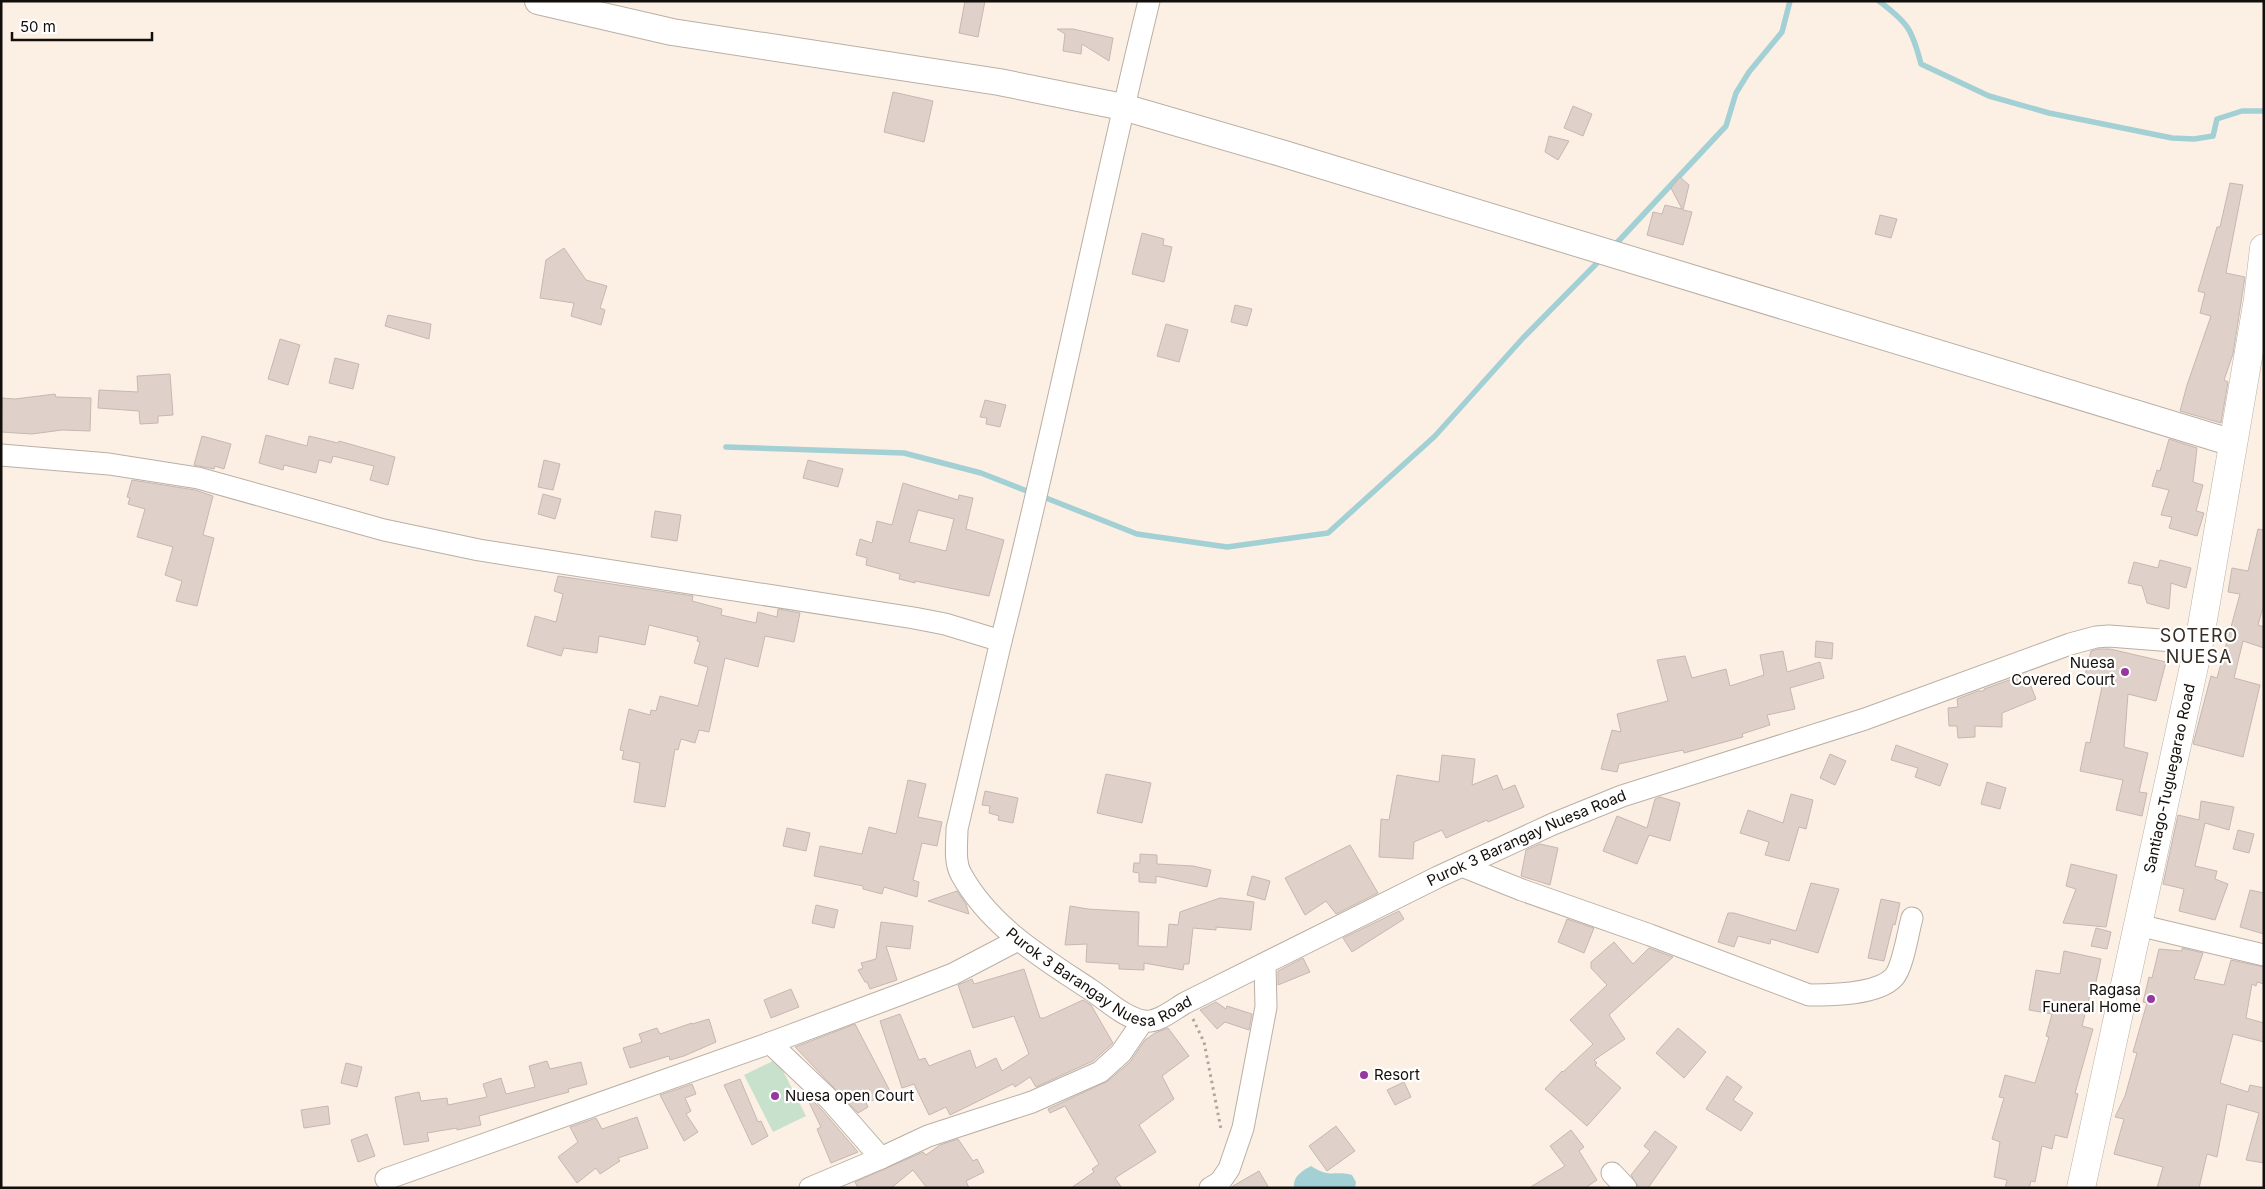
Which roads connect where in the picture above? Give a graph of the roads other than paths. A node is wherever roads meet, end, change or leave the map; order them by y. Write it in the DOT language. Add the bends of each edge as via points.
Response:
graph roads {
  1 [pos="538,1"];
  2 [pos="1149,1"];
  3 [pos="1123,107"];
  4 [pos="2264,248"];
  5 [pos="2261,299"];
  6 [pos="2233,443"];
  7 [pos="1,455"];
  8 [pos="1001,641"];
  9 [pos="2199,643"];
  10 [pos="1462,866"];
  11 [pos="1912,918"];
  12 [pos="2138,925"];
  13 [pos="1018,940"];
  14 [pos="2264,955"];
  15 [pos="1265,964"];
  16 [pos="1143,1021"];
  17 [pos="770,1044"];
  18 [pos="881,1158"];
  19 [pos="386,1179"];
  20 [pos="810,1188"];
  21 [pos="1210,1188"];
  22 [pos="2081,1188"];
  1 -- 3 [label="main road" via="672,32 999,82"];
  2 -- 3 [label="street, Purok 3 Barangay Nuesa Road"];
  3 -- 6 [label="main road"];
  3 -- 8 [label="street, Purok 3 Barangay Nuesa Road" via="1033,516"];
  4 -- 5 [label="highway, Santiago-Tuguegarao Road"];
  5 -- 6 [label="highway, Santiago-Tuguegarao Road"];
  6 -- 9 [label="highway, Santiago-Tuguegarao Road"];
  7 -- 8 [label="street" via="109,464 198,478 384,530 489,551 914,618"];
  8 -- 13 [label="street, Purok 3 Barangay Nuesa Road" via="957,829 956,850 960,873 981,902"];
  9 -- 10 [label="street, Purok 3 Barangay Nuesa Road" via="2109,636 2070,644 1865,719 1622,796"];
  9 -- 12 [label="highway, Santiago-Tuguegarao Road"];
  10 -- 11 [label="street" via="1809,995 1844,994 1886,984 1895,976"];
  10 -- 15 [label="street, Purok 3 Barangay Nuesa Road"];
  12 -- 14 [label="street"];
  12 -- 22 [label="highway, Santiago-Tuguegarao Road"];
  13 -- 16 [label="street, Purok 3 Barangay Nuesa Road" via="1112,1004"];
  13 -- 17 [label="street" via="953,974"];
  15 -- 16 [label="street, Purok 3 Barangay Nuesa Road" via="1165,1015"];
  15 -- 21 [label="street" via="1266,1007 1243,1128 1229,1169 1220,1182"];
  16 -- 18 [label="street" via="1121,1054 1100,1072 1032,1102 928,1136"];
  17 -- 18 [label="street" via="831,1101"];
  17 -- 19 [label="street"];
  18 -- 20 [label="street"];
}
